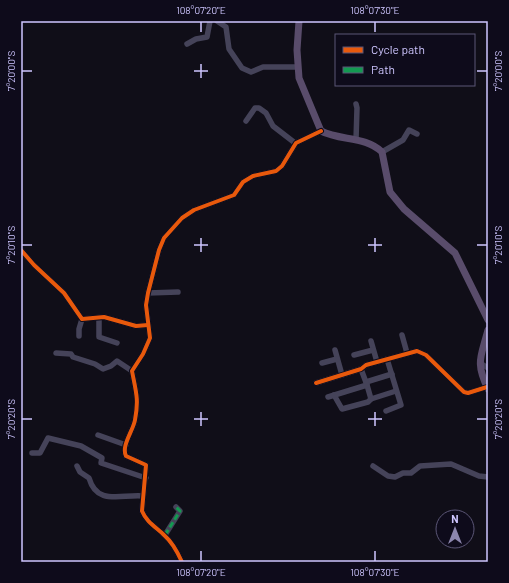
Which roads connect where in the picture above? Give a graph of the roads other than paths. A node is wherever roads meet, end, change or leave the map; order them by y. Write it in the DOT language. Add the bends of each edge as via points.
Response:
graph roads {
  1 [pos="208,21"];
  2 [pos="217,21"];
  3 [pos="299,21"];
  4 [pos="187,44"];
  5 [pos="297,67"];
  6 [pos="356,104"];
  7 [pos="246,121"];
  8 [pos="321,131"];
  9 [pos="417,134"];
  10 [pos="356,140"];
  11 [pos="295,143"];
  12 [pos="382,152"];
  13 [pos="21,250"];
  14 [pos="148,292"];
  15 [pos="178,292"];
  16 [pos="82,319"];
  17 [pos="99,319"];
  18 [pos="488,320"];
  19 [pos="148,325"];
  20 [pos="488,330"];
  21 [pos="402,335"];
  22 [pos="80,336"];
  23 [pos="371,341"];
  24 [pos="117,343"];
  25 [pos="335,350"];
  26 [pos="373,350"];
  27 [pos="407,352"];
  28 [pos="56,353"];
  29 [pos="354,355"];
  30 [pos="337,359"];
  31 [pos="388,359"];
  32 [pos="377,362"];
  33 [pos="322,363"];
  34 [pos="480,363"];
  35 [pos="488,368"];
  36 [pos="361,369"];
  37 [pos="132,371"];
  38 [pos="392,374"];
  39 [pos="342,375"];
  40 [pos="316,383"];
  41 [pos="366,383"];
  42 [pos="488,388"];
  43 [pos="396,390"];
  44 [pos="334,395"];
  45 [pos="328,397"];
  46 [pos="371,399"];
  47 [pos="386,411"];
  48 [pos="98,435"];
  49 [pos="126,445"];
  50 [pos="32,454"];
  51 [pos="77,466"];
  52 [pos="373,466"];
  53 [pos="488,477"];
  54 [pos="146,478"];
  55 [pos="143,496"];
  56 [pos="176,507"];
  57 [pos="165,536"];
  58 [pos="182,562"];
  1 -- 4 [label="street" via="207,37"];
  2 -- 5 [label="street" via="226,27 232,60 242,68 251,72 263,67"];
  3 -- 5 [label="main road"];
  5 -- 8 [label="main road"];
  6 -- 10 [label="street"];
  7 -- 11 [label="street" via="255,108 259,108 266,113 274,126"];
  8 -- 10 [label="main road"];
  8 -- 11 [label="street"];
  9 -- 12 [label="street" via="409,130 403,140"];
  10 -- 12 [label="main road" via="372,145"];
  11 -- 14 [label="street" via="282,166 276,171 252,176 243,182 234,195 194,210 182,218 164,238 158,250"];
  12 -- 18 [label="main road" via="390,192 404,209 455,253"];
  13 -- 16 [label="street" via="64,293"];
  14 -- 15 [label="street"];
  14 -- 19 [label="street"];
  16 -- 17 [label="street"];
  16 -- 22 [label="street"];
  17 -- 19 [label="street" via="104,317 136,326"];
  17 -- 24 [label="street" via="99,337"];
  19 -- 37 [label="street" via="150,338"];
  20 -- 34 [label="main road"];
  21 -- 27 [label="street"];
  23 -- 26 [label="street"];
  25 -- 30 [label="street"];
  26 -- 29 [label="street"];
  26 -- 32 [label="street"];
  27 -- 31 [label="street"];
  27 -- 42 [label="street" via="422,352 464,392"];
  28 -- 37 [label="street" via="71,354 103,369 117,361"];
  30 -- 33 [label="street"];
  30 -- 39 [label="street"];
  31 -- 32 [label="street"];
  31 -- 38 [label="street"];
  32 -- 36 [label="street"];
  34 -- 35 [label="street"];
  34 -- 42 [label="main road" via="480,373"];
  36 -- 39 [label="street"];
  36 -- 41 [label="street"];
  37 -- 49 [label="street" via="138,402 135,421"];
  38 -- 41 [label="street"];
  38 -- 43 [label="street"];
  39 -- 40 [label="street"];
  41 -- 44 [label="street"];
  41 -- 46 [label="street"];
  43 -- 46 [label="street"];
  43 -- 47 [label="street" via="400,406"];
  44 -- 45 [label="street"];
  44 -- 46 [label="street" via="343,410"];
  48 -- 49 [label="street"];
  49 -- 54 [label="street" via="126,456 146,465"];
  50 -- 54 [label="street" via="40,453 48,438 81,446 102,458 101,463"];
  51 -- 55 [label="street" via="80,472 90,478 93,489 102,495"];
  52 -- 53 [label="street" via="388,476 395,477 411,473 421,466 450,464"];
  54 -- 55 [label="street"];
  55 -- 57 [label="street" via="142,511 145,518"];
  56 -- 57 [label="street" via="180,511"];
  57 -- 58 [label="street" via="178,552"];
}
